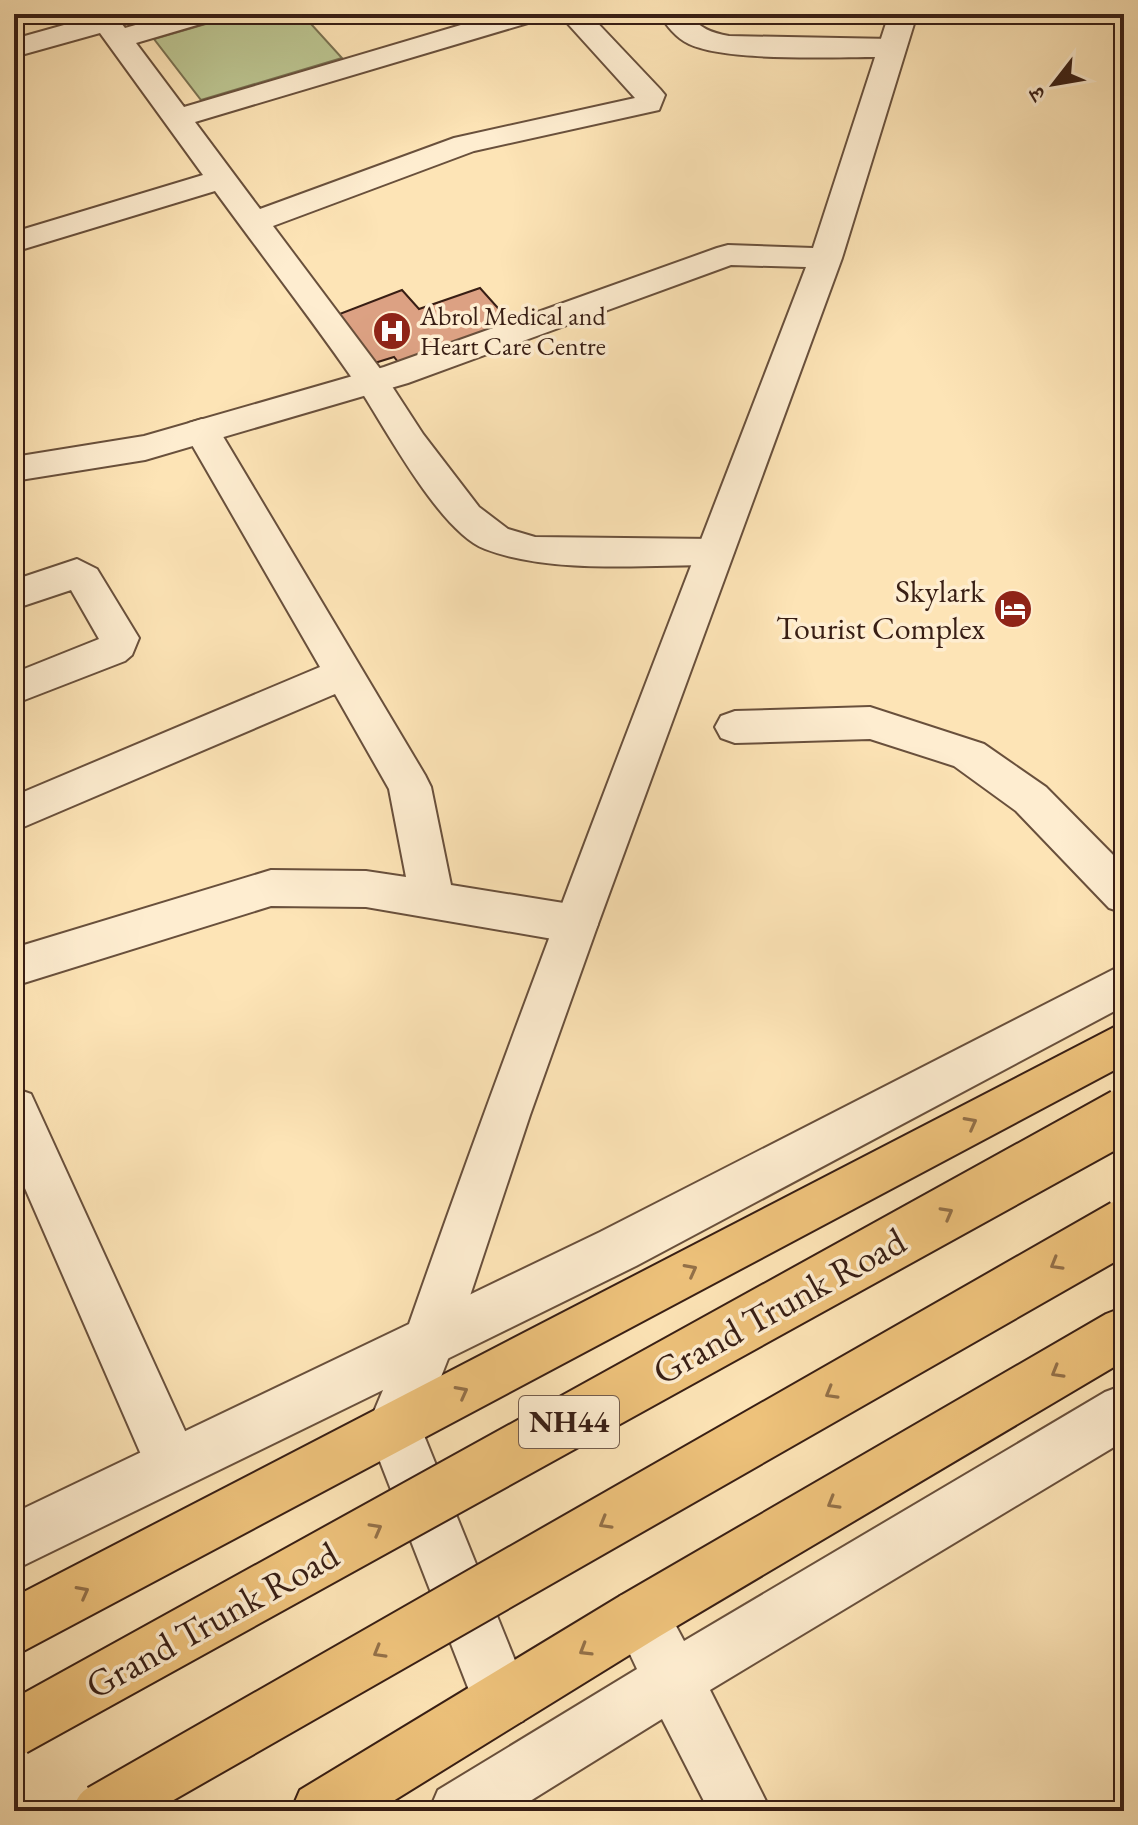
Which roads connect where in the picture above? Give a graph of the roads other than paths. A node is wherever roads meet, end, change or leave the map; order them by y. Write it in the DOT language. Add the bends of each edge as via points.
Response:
graph roads {
  1 [pos="204,14"];
  2 [pos="528,14"];
  3 [pos="573,14"];
  4 [pos="673,14"];
  5 [pos="109,25"];
  6 [pos="897,31"];
  7 [pos="14,48"];
  8 [pos="177,118"];
  9 [pos="223,179"];
  10 [pos="254,222"];
  11 [pos="14,242"];
  12 [pos="826,258"];
  13 [pos="372,382"];
  14 [pos="202,431"];
  15 [pos="14,469"];
  16 [pos="715,552"];
  17 [pos="14,595"];
  18 [pos="343,674"];
  19 [pos="14,689"];
  20 [pos="735,727"];
  21 [pos="14,814"];
  22 [pos="1124,895"];
  23 [pos="432,900"];
  24 [pos="576,924"];
  25 [pos="14,967"];
  26 [pos="1124,984"];
  27 [pos="1124,1042"];
  28 [pos="14,1109"];
  29 [pos="1124,1115"];
  30 [pos="1124,1226"];
  31 [pos="1124,1332"];
  32 [pos="429,1341"];
  33 [pos="1124,1411"];
  34 [pos="394,1428"];
  35 [pos="172,1463"];
  36 [pos="14,1542"];
  37 [pos="640,1616"];
  38 [pos="14,1628"];
  39 [pos="673,1680"];
  40 [pos="502,1700"];
  41 [pos="14,1729"];
  42 [pos="101,1811"];
  43 [pos="321,1811"];
  44 [pos="459,1811"];
  45 [pos="741,1811"];
  1 -- 5 [label="street"];
  2 -- 8 [label="street"];
  3 -- 10 [label="street" via="650,95 649,104 465,144"];
  4 -- 6 [label="street" via="678,24 701,39 729,45"];
  5 -- 7 [label="street"];
  5 -- 8 [label="street"];
  6 -- 12 [label="street"];
  8 -- 9 [label="street"];
  9 -- 10 [label="street"];
  9 -- 11 [label="street"];
  10 -- 13 [label="street"];
  12 -- 13 [label="street" via="728,255"];
  12 -- 16 [label="street"];
  13 -- 14 [label="street"];
  13 -- 16 [label="street" via="466,516 495,539 535,550"];
  14 -- 15 [label="street" via="145,448"];
  14 -- 18 [label="street"];
  16 -- 24 [label="street"];
  17 -- 19 [label="street" via="77,573 119,638 111,651"];
  18 -- 21 [label="street"];
  18 -- 23 [label="street" via="410,787"];
  20 -- 22 [label="street" via="870,723 969,755 1031,799"];
  23 -- 24 [label="street"];
  23 -- 25 [label="street" via="366,889 271,888"];
  24 -- 32 [label="street"];
  26 -- 32 [label="street" via="618,1249"];
  34 -- 27 [label="highway, one-way"];
  28 -- 35 [label="street"];
  41 -- 29 [label="highway, Grand Trunk Road / NH44, one-way, bridge"];
  30 -- 42 [label="highway, one-way, bridge"];
  31 -- 37 [label="highway, one-way"];
  32 -- 34 [label="street"];
  32 -- 35 [label="street"];
  33 -- 39 [label="street"];
  38 -- 34 [label="highway, one-way"];
  34 -- 40 [label="street"];
  35 -- 36 [label="street"];
  37 -- 39 [label="street"];
  37 -- 40 [label="highway, one-way"];
  39 -- 44 [label="street"];
  39 -- 45 [label="street"];
  40 -- 43 [label="highway"];
}
